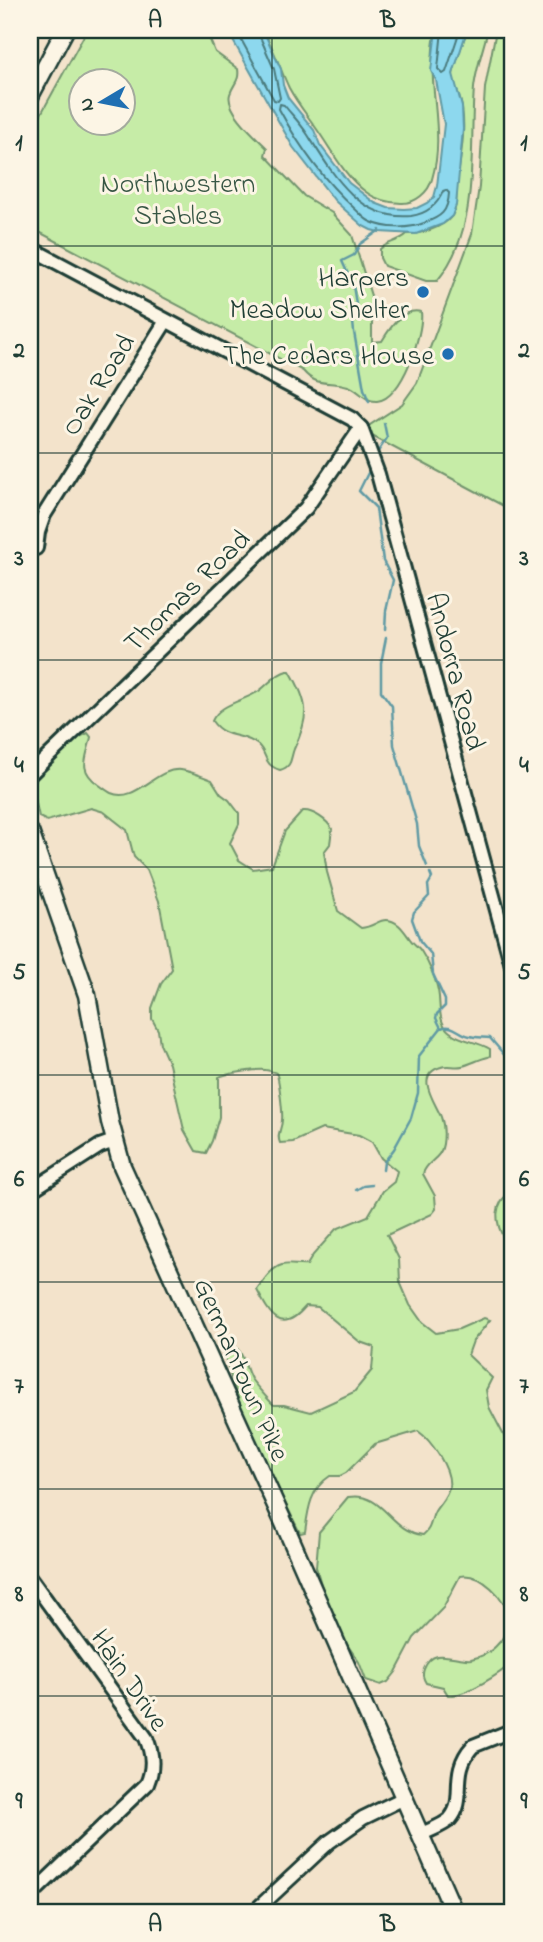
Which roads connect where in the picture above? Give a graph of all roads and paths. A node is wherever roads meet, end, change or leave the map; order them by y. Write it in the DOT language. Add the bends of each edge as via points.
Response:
graph roads {
  1 [pos="65,30"];
  2 [pos="30,96"];
  3 [pos="30,248"];
  4 [pos="166,321"];
  5 [pos="361,428"];
  6 [pos="36,548"];
  7 [pos="30,774"];
  8 [pos="30,832"];
  9 [pos="513,969"];
  10 [pos="114,1140"];
  11 [pos="30,1191"];
  12 [pos="30,1578"];
  13 [pos="513,1730"];
  14 [pos="404,1798"];
  15 [pos="420,1835"];
  16 [pos="31,1892"];
  17 [pos="254,1912"];
  18 [pos="454,1912"];
  1 -- 2 [label="main road"];
  3 -- 4 [label="street"];
  4 -- 5 [label="street" via="352,419"];
  4 -- 6 [label="street, Oak Road" via="44,515"];
  5 -- 7 [label="street, Thomas Road" via="306,508"];
  5 -- 9 [label="street, Andorra Road" via="378,474"];
  8 -- 10 [label="main road, Germantown Pike" via="90,1007"];
  10 -- 11 [label="street"];
  10 -- 14 [label="main road, Germantown Pike"];
  12 -- 16 [label="street, Hain Drive" via="146,1738 152,1757 147,1784"];
  13 -- 15 [label="street" via="473,1746 460,1765 454,1812 445,1823"];
  14 -- 15 [label="main road, Germantown Pike"];
  14 -- 17 [label="street" via="329,1842"];
  15 -- 18 [label="main road, Germantown Pike"];
}
